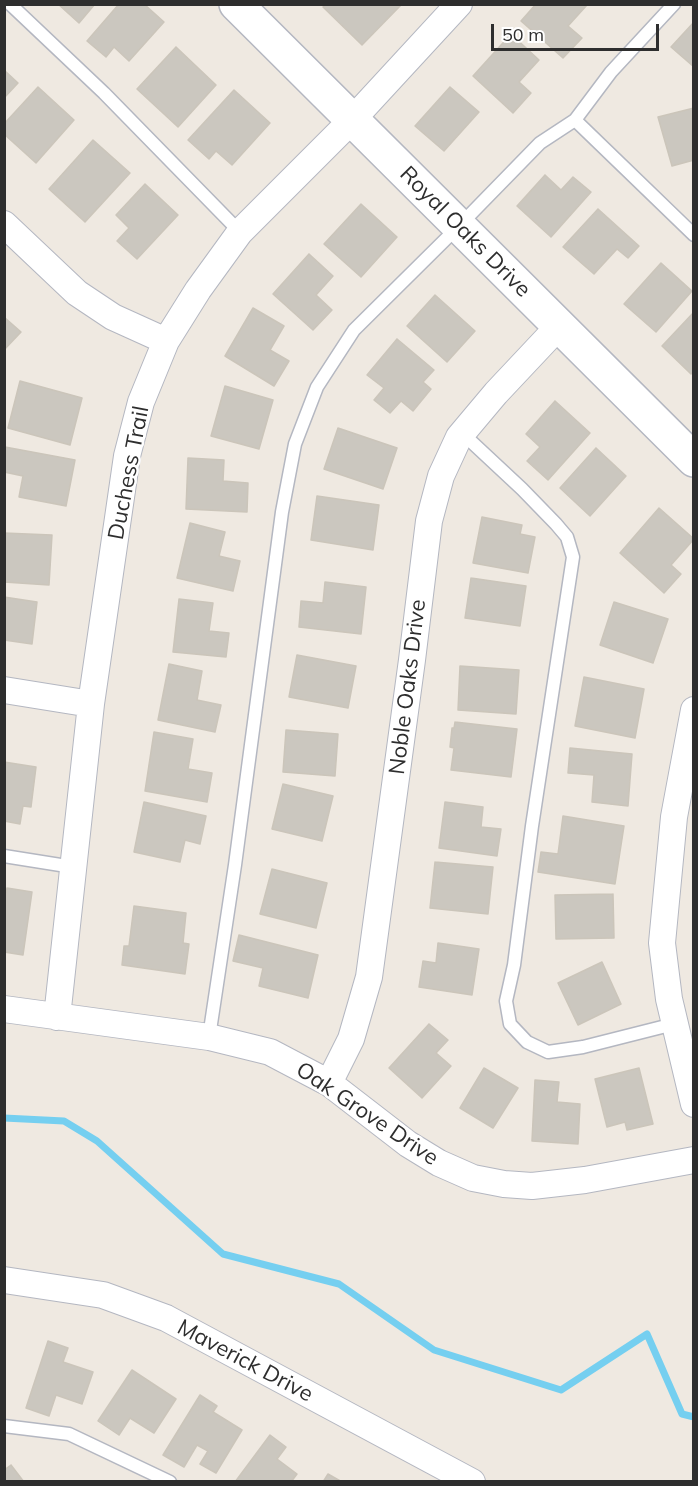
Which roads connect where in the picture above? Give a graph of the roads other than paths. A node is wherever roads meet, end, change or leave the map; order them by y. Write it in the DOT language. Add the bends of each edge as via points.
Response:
graph roads {
  1 [pos="10,4"];
  2 [pos="236,4"];
  3 [pos="459,4"];
  4 [pos="674,4"];
  5 [pos="352,120"];
  6 [pos="575,120"];
  7 [pos="4,224"];
  8 [pos="459,226"];
  9 [pos="240,232"];
  10 [pos="693,235"];
  11 [pos="559,326"];
  12 [pos="166,341"];
  13 [pos="462,433"];
  14 [pos="693,460"];
  15 [pos="4,690"];
  16 [pos="91,704"];
  17 [pos="693,710"];
  18 [pos="4,856"];
  19 [pos="73,867"];
  20 [pos="4,1009"];
  21 [pos="57,1017"];
  22 [pos="674,1024"];
  23 [pos="209,1037"];
  24 [pos="329,1083"];
  25 [pos="693,1104"];
  26 [pos="693,1160"];
  27 [pos="4,1280"];
  28 [pos="4,1426"];
  29 [pos="155,1478"];
  30 [pos="170,1482"];
  31 [pos="471,1482"];
  1 -- 9 [label="lane"];
  2 -- 5 [label="street, Royal Oaks Drive"];
  3 -- 5 [label="street, Duchess Trail"];
  4 -- 6 [label="lane" via="611,72"];
  5 -- 8 [label="street, Royal Oaks Drive"];
  5 -- 9 [label="street, Duchess Trail"];
  6 -- 8 [label="lane" via="540,143"];
  6 -- 10 [label="lane"];
  7 -- 12 [label="street" via="77,293 113,317"];
  8 -- 11 [label="street, Royal Oaks Drive"];
  8 -- 23 [label="lane" via="354,330 317,387 295,444 282,512"];
  9 -- 12 [label="street, Duchess Trail"];
  11 -- 13 [label="street, Noble Oaks Drive"];
  11 -- 14 [label="street, Royal Oaks Drive"];
  12 -- 16 [label="street, Duchess Trail" via="141,402 127,456"];
  13 -- 22 [label="lane" via="556,524 567,537 573,557 506,1001 510,1024 527,1042 548,1052"];
  13 -- 24 [label="street, Noble Oaks Drive" via="441,477 429,521 369,976 351,1039"];
  15 -- 16 [label="street"];
  16 -- 19 [label="street, Duchess Trail"];
  17 -- 22 [label="street" via="674,817 662,943"];
  18 -- 19 [label="lane"];
  19 -- 21 [label="street, Duchess Trail"];
  20 -- 21 [label="street, Oak Grove Drive"];
  21 -- 23 [label="street, Oak Grove Drive"];
  22 -- 25 [label="street"];
  23 -- 24 [label="street, Oak Grove Drive" via="270,1052"];
  24 -- 26 [label="street, Oak Grove Drive" via="408,1144 472,1178 532,1186"];
  27 -- 31 [label="street, Maverick Drive" via="103,1295 166,1318"];
  28 -- 29 [label="lane" via="69,1434"];
  29 -- 30 [label="lane"];
}
